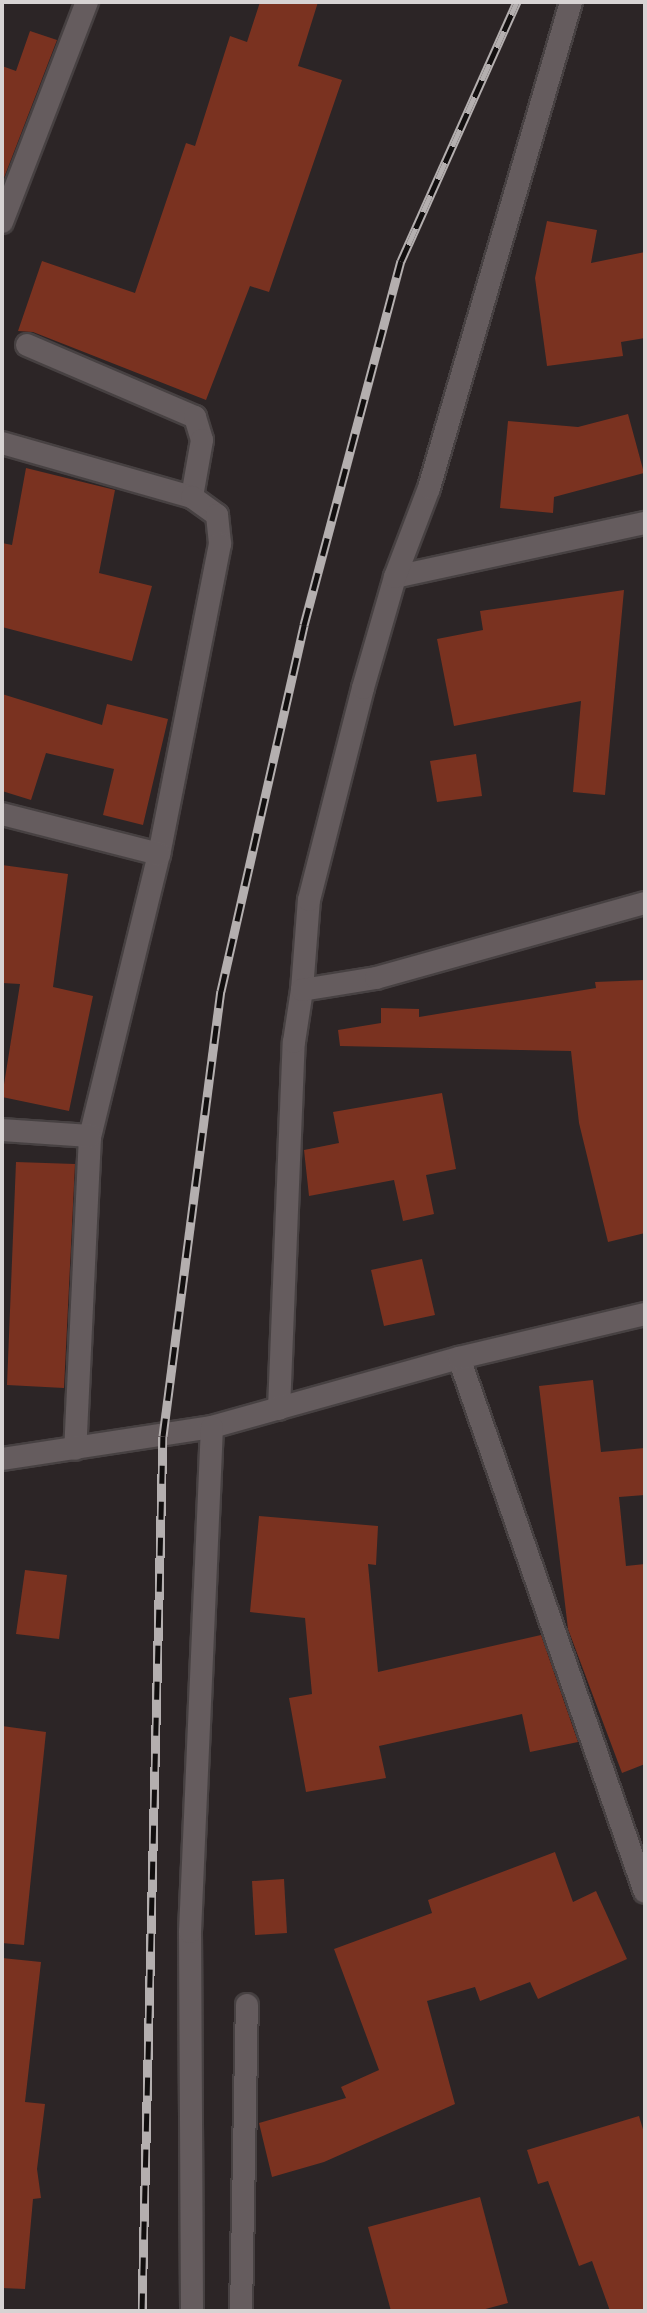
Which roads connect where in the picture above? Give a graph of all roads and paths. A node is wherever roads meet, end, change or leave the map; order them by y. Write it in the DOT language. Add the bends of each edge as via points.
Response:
graph roads {
  1 [pos="87,2"];
  2 [pos="571,2"];
  3 [pos="2,222"];
  4 [pos="27,345"];
  5 [pos="2,443"];
  6 [pos="192,497"];
  7 [pos="645,523"];
  8 [pos="395,577"];
  9 [pos="2,814"];
  10 [pos="159,854"];
  11 [pos="645,903"];
  12 [pos="302,990"];
  13 [pos="2,1130"];
  14 [pos="90,1136"];
  15 [pos="645,1314"];
  16 [pos="459,1358"];
  17 [pos="279,1409"];
  18 [pos="212,1427"];
  19 [pos="75,1449"];
  20 [pos="2,1459"];
  21 [pos="645,1892"];
  22 [pos="247,2005"];
  23 [pos="192,2311"];
  24 [pos="241,2311"];
  1 -- 3 [label="street"];
  2 -- 8 [label="street" via="429,488"];
  4 -- 6 [label="street" via="195,417 202,440"];
  5 -- 6 [label="street"];
  6 -- 10 [label="street" via="217,515 220,544"];
  7 -- 8 [label="street"];
  8 -- 12 [label="street" via="309,900"];
  9 -- 10 [label="street"];
  10 -- 14 [label="street"];
  11 -- 12 [label="street" via="376,978"];
  12 -- 17 [label="street" via="294,1042"];
  13 -- 14 [label="street"];
  14 -- 19 [label="street"];
  15 -- 16 [label="street"];
  16 -- 17 [label="street"];
  16 -- 21 [label="street"];
  17 -- 18 [label="street"];
  18 -- 19 [label="street"];
  18 -- 23 [label="street" via="190,1932"];
  19 -- 20 [label="street"];
  22 -- 24 [label="street"];
}
